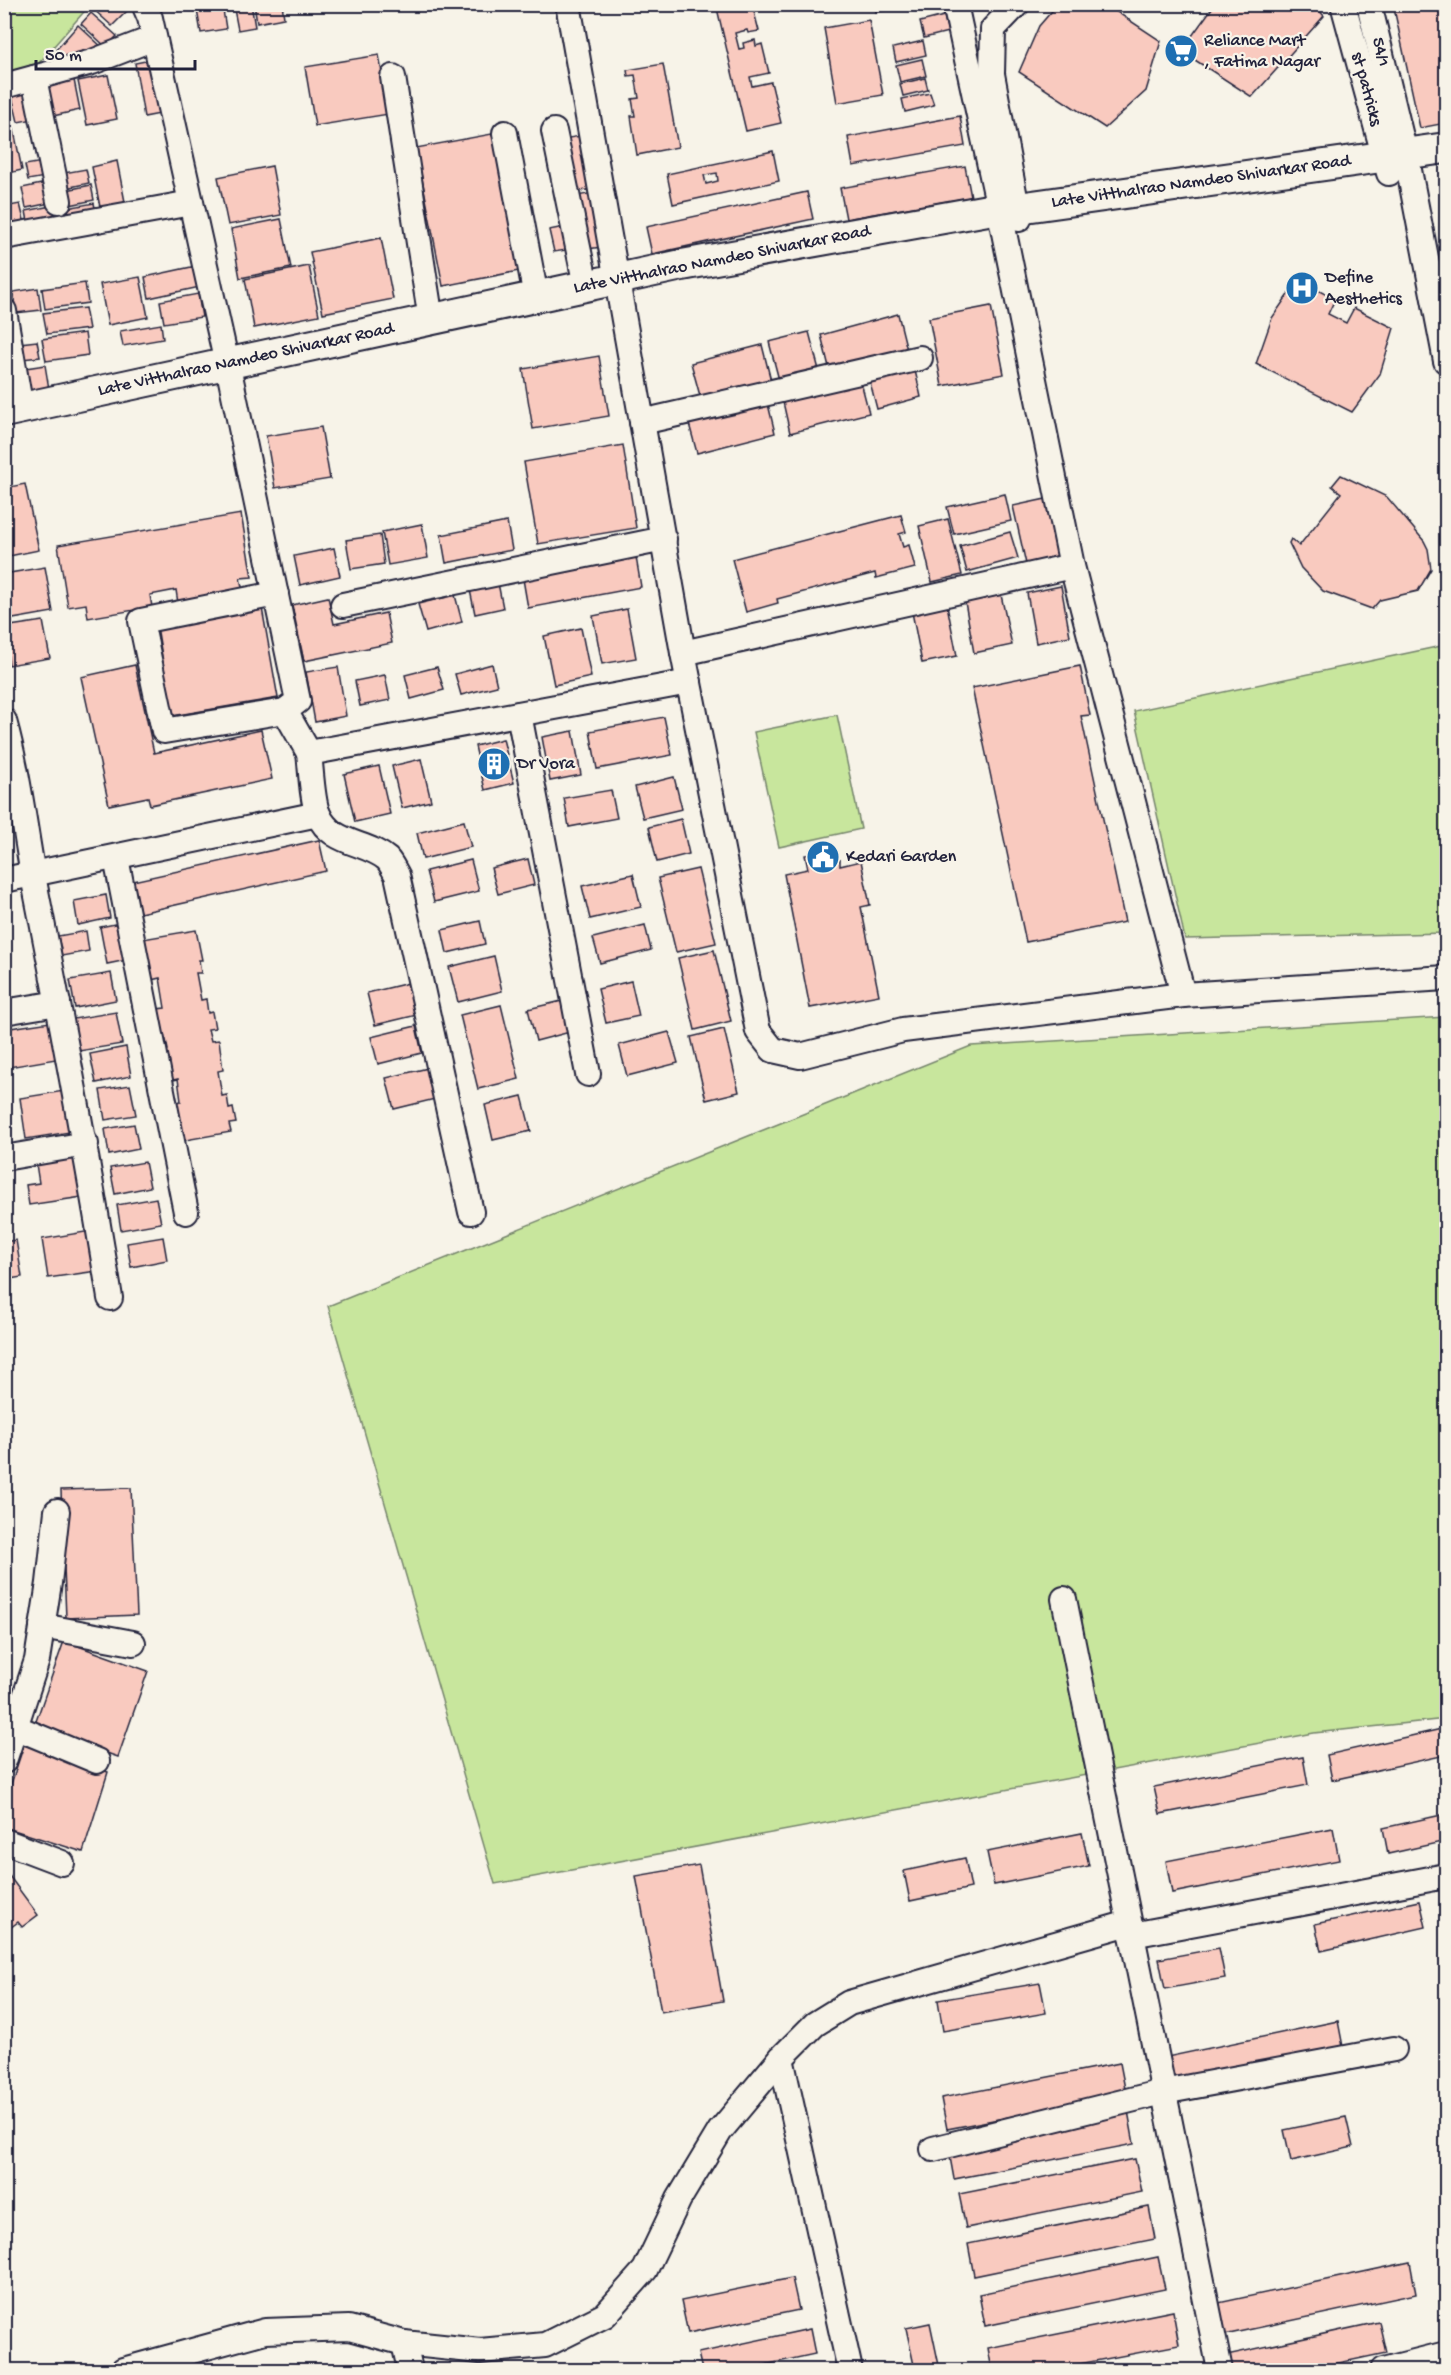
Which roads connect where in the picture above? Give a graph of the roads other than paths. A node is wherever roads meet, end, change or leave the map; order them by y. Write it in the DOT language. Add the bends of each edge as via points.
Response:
graph roads {
  1 [pos="144,4"];
  2 [pos="568,4"];
  3 [pos="955,4"];
  4 [pos="1017,4"];
  5 [pos="1343,4"];
  6 [pos="1369,4"];
  7 [pos="154,38"];
  8 [pos="393,77"];
  9 [pos="34,78"];
  10 [pos="4,86"];
  11 [pos="554,131"];
  12 [pos="506,133"];
  13 [pos="1446,148"];
  14 [pos="1396,163"];
  15 [pos="1446,164"];
  16 [pos="58,201"];
  17 [pos="192,203"];
  18 [pos="1010,214"];
  19 [pos="4,237"];
  20 [pos="586,286"];
  21 [pos="618,289"];
  22 [pos="1440,290"];
  23 [pos="536,297"];
  24 [pos="4,311"];
  25 [pos="431,320"];
  26 [pos="920,358"];
  27 [pos="1446,362"];
  28 [pos="229,372"];
  29 [pos="10,416"];
  30 [pos="642,422"];
  31 [pos="664,539"];
  32 [pos="1072,566"];
  33 [pos="276,594"];
  34 [pos="343,605"];
  35 [pos="683,653"];
  36 [pos="689,682"];
  37 [pos="285,711"];
  38 [pos="519,714"];
  39 [pos="4,721"];
  40 [pos="8,746"];
  41 [pos="309,753"];
  42 [pos="318,814"];
  43 [pos="116,858"];
  44 [pos="33,876"];
  45 [pos="4,880"];
  46 [pos="1446,978"];
  47 [pos="1184,995"];
  48 [pos="58,1003"];
  49 [pos="4,1012"];
  50 [pos="588,1074"];
  51 [pos="86,1144"];
  52 [pos="4,1158"];
  53 [pos="186,1212"];
  54 [pos="471,1212"];
  55 [pos="110,1298"];
  56 [pos="57,1511"];
  57 [pos="1064,1599"];
  58 [pos="42,1626"];
  59 [pos="133,1643"];
  60 [pos="15,1727"];
  61 [pos="4,1761"];
  62 [pos="97,1761"];
  63 [pos="4,1841"];
  64 [pos="62,1863"];
  65 [pos="1446,1876"];
  66 [pos="1131,1929"];
  67 [pos="1394,2049"];
  68 [pos="781,2058"];
  69 [pos="1163,2092"];
  70 [pos="933,2149"];
  71 [pos="404,2343"];
  72 [pos="1446,2354"];
  73 [pos="123,2370"];
  74 [pos="410,2370"];
  75 [pos="850,2370"];
  76 [pos="1220,2370"];
  77 [pos="1383,2370"];
  1 -- 7 [label="street"];
  2 -- 21 [label="street"];
  3 -- 18 [label="street"];
  4 -- 18 [label="street" via="993,28 992,75"];
  5 -- 14 [label="street, st patricks"];
  6 -- 14 [label="street, 54/1"];
  7 -- 9 [label="street" via="92,62"];
  7 -- 17 [label="street"];
  8 -- 25 [label="street"];
  9 -- 10 [label="street"];
  9 -- 16 [label="street"];
  11 -- 20 [label="street"];
  12 -- 23 [label="street"];
  13 -- 14 [label="main road, Late Vitthalrao Namdeo Shivarkar Road"];
  14 -- 15 [label="main road, Late Vitthalrao Namdeo Shivarkar Road"];
  14 -- 18 [label="main road, Late Vitthalrao Namdeo Shivarkar Road"];
  14 -- 22 [label="street"];
  17 -- 19 [label="street"];
  17 -- 28 [label="street"];
  18 -- 21 [label="main road, Late Vitthalrao Namdeo Shivarkar Road"];
  18 -- 32 [label="street"];
  20 -- 21 [label="main road, Late Vitthalrao Namdeo Shivarkar Road"];
  20 -- 23 [label="main road, Late Vitthalrao Namdeo Shivarkar Road"];
  21 -- 28 [label="main road, Late Vitthalrao Namdeo Shivarkar Road"];
  21 -- 30 [label="street"];
  22 -- 27 [label="street"];
  23 -- 25 [label="main road, Late Vitthalrao Namdeo Shivarkar Road"];
  24 -- 29 [label="street"];
  25 -- 28 [label="main road, Late Vitthalrao Namdeo Shivarkar Road"];
  26 -- 30 [label="street"];
  28 -- 29 [label="main road, Late Vitthalrao Namdeo Shivarkar Road"];
  28 -- 33 [label="street"];
  30 -- 31 [label="street"];
  31 -- 34 [label="street"];
  31 -- 35 [label="street"];
  32 -- 35 [label="street"];
  32 -- 47 [label="street"];
  33 -- 37 [label="street" via="297,701"];
  33 -- 37 [label="street" via="141,621 164,731"];
  35 -- 36 [label="street"];
  36 -- 38 [label="street"];
  36 -- 47 [label="street" via="758,1031 773,1050 800,1056 903,1029"];
  37 -- 41 [label="street"];
  38 -- 41 [label="street"];
  38 -- 50 [label="street"];
  39 -- 40 [label="street"];
  40 -- 44 [label="street"];
  41 -- 42 [label="street"];
  42 -- 43 [label="street"];
  42 -- 54 [label="street" via="330,831 388,860 397,875"];
  43 -- 44 [label="street"];
  43 -- 53 [label="street"];
  44 -- 45 [label="street"];
  44 -- 48 [label="street"];
  46 -- 47 [label="street"];
  48 -- 49 [label="street"];
  48 -- 51 [label="street"];
  51 -- 52 [label="street"];
  51 -- 55 [label="street"];
  56 -- 58 [label="street"];
  57 -- 66 [label="street"];
  58 -- 59 [label="street"];
  58 -- 60 [label="street" via="37,1660"];
  60 -- 61 [label="street"];
  60 -- 62 [label="street"];
  63 -- 64 [label="street"];
  65 -- 66 [label="street"];
  66 -- 68 [label="street" via="849,2003 815,2024"];
  66 -- 69 [label="street"];
  67 -- 69 [label="street"];
  68 -- 71 [label="street" via="720,2131 679,2199 645,2270 605,2315 545,2345 480,2351"];
  68 -- 75 [label="street"];
  69 -- 70 [label="street"];
  69 -- 76 [label="street"];
  71 -- 73 [label="street" via="349,2328 265,2331"];
  71 -- 74 [label="street"];
  72 -- 77 [label="street"];
}
